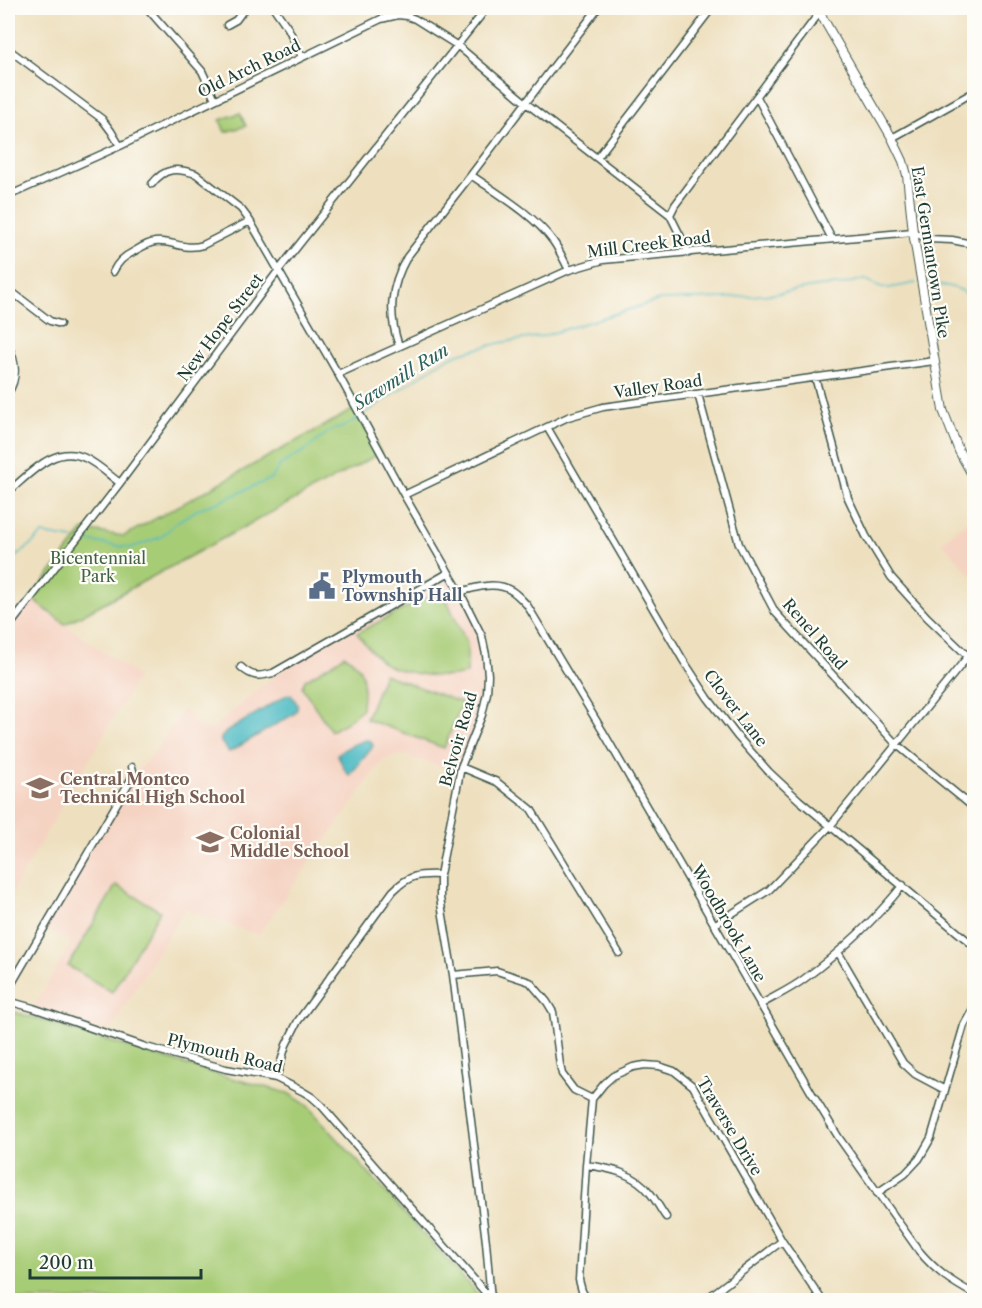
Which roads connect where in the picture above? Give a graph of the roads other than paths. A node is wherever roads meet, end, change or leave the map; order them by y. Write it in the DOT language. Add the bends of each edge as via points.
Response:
graph roads {
  1 [pos="147,8"];
  2 [pos="245,8"];
  3 [pos="274,8"];
  4 [pos="389,8"];
  5 [pos="487,8"];
  6 [pos="598,8"];
  7 [pos="712,8"];
  8 [pos="819,10"];
  9 [pos="389,16"];
  10 [pos="228,25"];
  11 [pos="458,46"];
  12 [pos="8,49"];
  13 [pos="302,57"];
  14 [pos="975,92"];
  15 [pos="757,97"];
  16 [pos="215,99"];
  17 [pos="526,103"];
  18 [pos="892,138"];
  19 [pos="120,146"];
  20 [pos="597,158"];
  21 [pos="471,176"];
  22 [pos="152,184"];
  23 [pos="8,196"];
  24 [pos="670,215"];
  25 [pos="250,221"];
  26 [pos="913,232"];
  27 [pos="832,239"];
  28 [pos="975,246"];
  29 [pos="689,253"];
  30 [pos="568,270"];
  31 [pos="278,271"];
  32 [pos="113,272"];
  33 [pos="8,289"];
  34 [pos="60,324"];
  35 [pos="8,346"];
  36 [pos="399,346"];
  37 [pos="934,361"];
  38 [pos="338,374"];
  39 [pos="815,377"];
  40 [pos="8,393"];
  41 [pos="698,394"];
  42 [pos="548,427"];
  43 [pos="975,478"];
  44 [pos="120,483"];
  45 [pos="8,492"];
  46 [pos="404,495"];
  47 [pos="448,573"];
  48 [pos="460,591"];
  49 [pos="8,628"];
  50 [pos="975,649"];
  51 [pos="968,657"];
  52 [pos="975,662"];
  53 [pos="241,667"];
  54 [pos="896,744"];
  55 [pos="132,766"];
  56 [pos="461,767"];
  57 [pos="975,808"];
  58 [pos="831,825"];
  59 [pos="440,875"];
  60 [pos="903,885"];
  61 [pos="714,925"];
  62 [pos="975,946"];
  63 [pos="838,952"];
  64 [pos="619,953"];
  65 [pos="453,975"];
  66 [pos="8,990"];
  67 [pos="8,1001"];
  68 [pos="760,1005"];
  69 [pos="975,1007"];
  70 [pos="276,1078"];
  71 [pos="945,1089"];
  72 [pos="592,1099"];
  73 [pos="586,1165"];
  74 [pos="877,1192"];
  75 [pos="666,1217"];
  76 [pos="782,1241"];
  77 [pos="975,1294"];
  78 [pos="491,1300"];
  79 [pos="587,1300"];
  80 [pos="705,1300"];
  81 [pos="822,1300"];
  1 -- 16 [label="street" via="202,71"];
  2 -- 10 [label="street"];
  3 -- 13 [label="street"];
  4 -- 9 [label="street"];
  5 -- 11 [label="street"];
  6 -- 17 [label="street"];
  7 -- 20 [label="street"];
  8 -- 15 [label="street"];
  8 -- 18 [label="main road, East Germantown Pike"];
  9 -- 11 [label="street" via="415,19"];
  9 -- 13 [label="street, Old Arch Road"];
  11 -- 17 [label="street"];
  11 -- 31 [label="street, New Hope Street"];
  12 -- 19 [label="street" via="102,119"];
  13 -- 16 [label="street, Old Arch Road"];
  14 -- 18 [label="street"];
  15 -- 24 [label="street"];
  15 -- 27 [label="street"];
  16 -- 19 [label="street, Old Arch Road"];
  17 -- 20 [label="street"];
  17 -- 21 [label="street"];
  18 -- 26 [label="main road, East Germantown Pike" via="908,175"];
  19 -- 23 [label="street, Old Arch Road"];
  20 -- 24 [label="street"];
  21 -- 30 [label="street" via="521,210 545,232"];
  21 -- 36 [label="street" via="399,270 392,303"];
  22 -- 25 [label="street, Belvoir Road" via="159,174 172,170 196,174 241,209"];
  24 -- 29 [label="street"];
  25 -- 31 [label="street, Belvoir Road"];
  25 -- 32 [label="street" via="195,247 156,242 145,245 118,262"];
  26 -- 27 [label="street, Mill Creek Road"];
  26 -- 28 [label="street" via="928,239"];
  26 -- 37 [label="main road, East Germantown Pike"];
  27 -- 29 [label="street, Mill Creek Road"];
  29 -- 30 [label="street, Mill Creek Road" via="603,260"];
  30 -- 36 [label="street, Mill Creek Road"];
  31 -- 38 [label="street, Belvoir Road"];
  31 -- 44 [label="street, New Hope Street"];
  33 -- 34 [label="street" via="50,321"];
  35 -- 40 [label="street" via="15,371"];
  36 -- 38 [label="street, Mill Creek Road"];
  37 -- 39 [label="street, Valley Road"];
  37 -- 43 [label="main road, East Germantown Pike" via="942,410"];
  38 -- 46 [label="street, Belvoir Road"];
  39 -- 41 [label="street, Valley Road"];
  39 -- 51 [label="street" via="848,498 867,536 891,577"];
  41 -- 42 [label="street, Valley Road" via="603,406"];
  41 -- 54 [label="street, Renel Road" via="739,544 775,612"];
  42 -- 46 [label="street, Valley Road"];
  42 -- 58 [label="street, Clover Lane" via="708,698 769,772"];
  44 -- 45 [label="street" via="86,458 64,454 49,459"];
  44 -- 49 [label="street, New Hope Street"];
  46 -- 47 [label="street, Belvoir Road"];
  47 -- 48 [label="street, Belvoir Road"];
  47 -- 53 [label="street" via="273,673 256,676"];
  48 -- 56 [label="street, Belvoir Road" via="482,636 488,675 482,715"];
  48 -- 61 [label="street, Woodbrook Lane" via="480,586 502,587 527,605"];
  50 -- 51 [label="street"];
  51 -- 52 [label="street"];
  51 -- 54 [label="street"];
  54 -- 57 [label="street, Renel Road"];
  54 -- 58 [label="street"];
  55 -- 66 [label="street" via="134,774"];
  56 -- 59 [label="street, Belvoir Road"];
  56 -- 64 [label="street" via="498,782 531,809"];
  58 -- 60 [label="street, Clover Lane"];
  58 -- 61 [label="street" via="769,890"];
  59 -- 65 [label="street, Belvoir Road"];
  59 -- 70 [label="street" via="411,877 393,891 298,1020"];
  60 -- 62 [label="street, Clover Lane"];
  60 -- 63 [label="street" via="881,912"];
  61 -- 68 [label="street, Woodbrook Lane"];
  63 -- 68 [label="street" via="803,980"];
  63 -- 71 [label="street" via="903,1063 915,1074"];
  65 -- 72 [label="street" via="498,971 530,982 553,1012 562,1074 574,1090"];
  65 -- 78 [label="street, Belvoir Road"];
  67 -- 70 [label="street, Plymouth Road" via="146,1047"];
  68 -- 74 [label="street, Woodbrook Lane" via="832,1126"];
  69 -- 71 [label="street" via="964,1025"];
  70 -- 78 [label="street, Plymouth Road" via="321,1106"];
  71 -- 74 [label="street" via="931,1138 920,1159"];
  72 -- 73 [label="street"];
  72 -- 76 [label="street, Traverse Drive" via="613,1076 633,1067 659,1066 686,1079"];
  73 -- 75 [label="street" via="633,1178 650,1192"];
  73 -- 79 [label="street" via="579,1280"];
  74 -- 77 [label="street, Woodbrook Lane" via="933,1267"];
  76 -- 80 [label="street"];
  76 -- 81 [label="street, Traverse Drive"];
}
